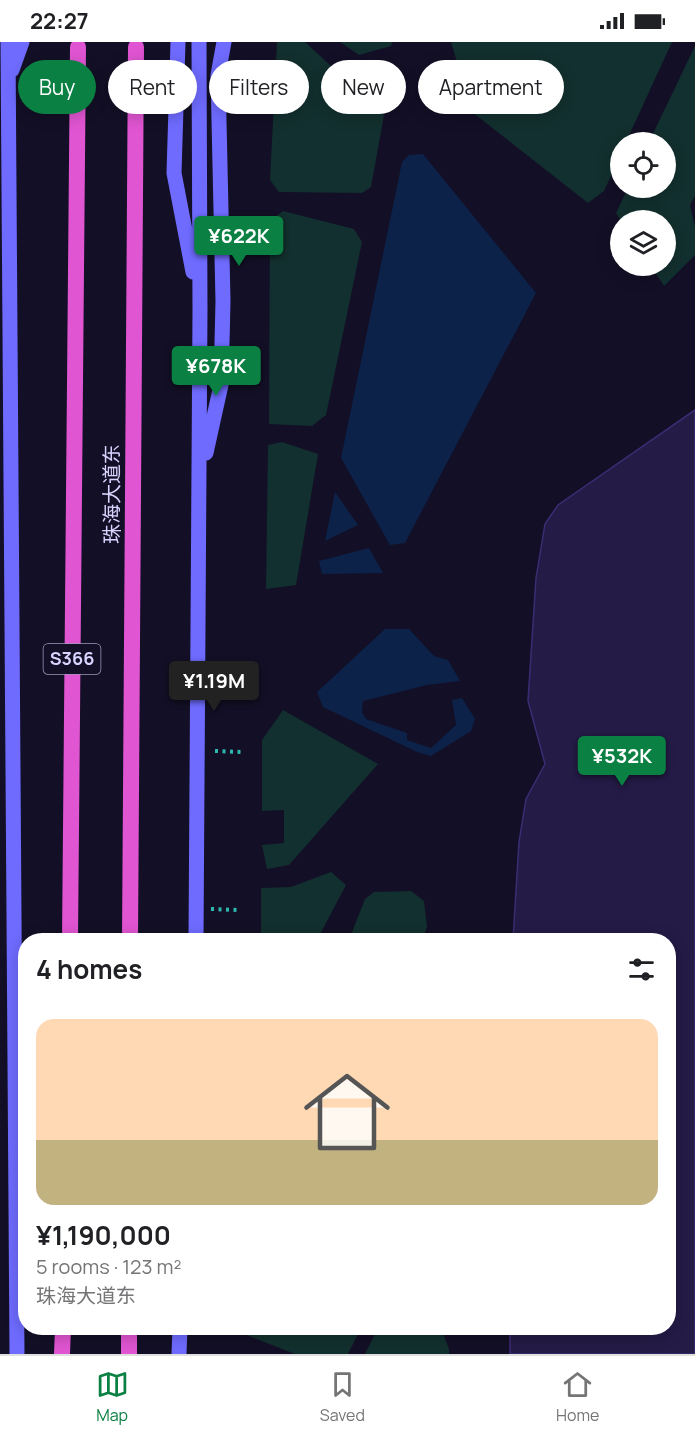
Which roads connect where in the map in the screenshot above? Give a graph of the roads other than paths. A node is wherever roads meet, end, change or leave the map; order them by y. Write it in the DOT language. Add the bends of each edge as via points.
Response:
graph roads {
  1 [pos="8,42"];
  2 [pos="22,42"];
  3 [pos="178,42"];
  4 [pos="199,42"];
  5 [pos="224,42"];
  6 [pos="78,47"];
  7 [pos="136,47"];
  8 [pos="3,81"];
  9 [pos="200,310"];
  10 [pos="199,483"];
  11 [pos="70,933"];
  12 [pos="130,933"];
  13 [pos="196,933"];
  14 [pos="63,1335"];
  15 [pos="129,1335"];
  16 [pos="180,1335"];
  17 [pos="17,1354"];
  18 [pos="62,1354"];
  19 [pos="129,1354"];
  20 [pos="179,1354"];
  1 -- 8 [label="main road"];
  2 -- 8 [label="main road"];
  3 -- 9 [label="main road" via="174,173"];
  4 -- 9 [label="main road"];
  5 -- 10 [label="main road" via="218,75 221,385"];
  6 -- 11 [label="highway, 珠海大道东 / S366"];
  7 -- 12 [label="highway, 珠海大道东"];
  8 -- 17 [label="main road" via="11,369"];
  9 -- 10 [label="main road"];
  10 -- 13 [label="main road"];
  14 -- 18 [label="highway"];
  15 -- 19 [label="highway"];
  16 -- 20 [label="main road"];
}
